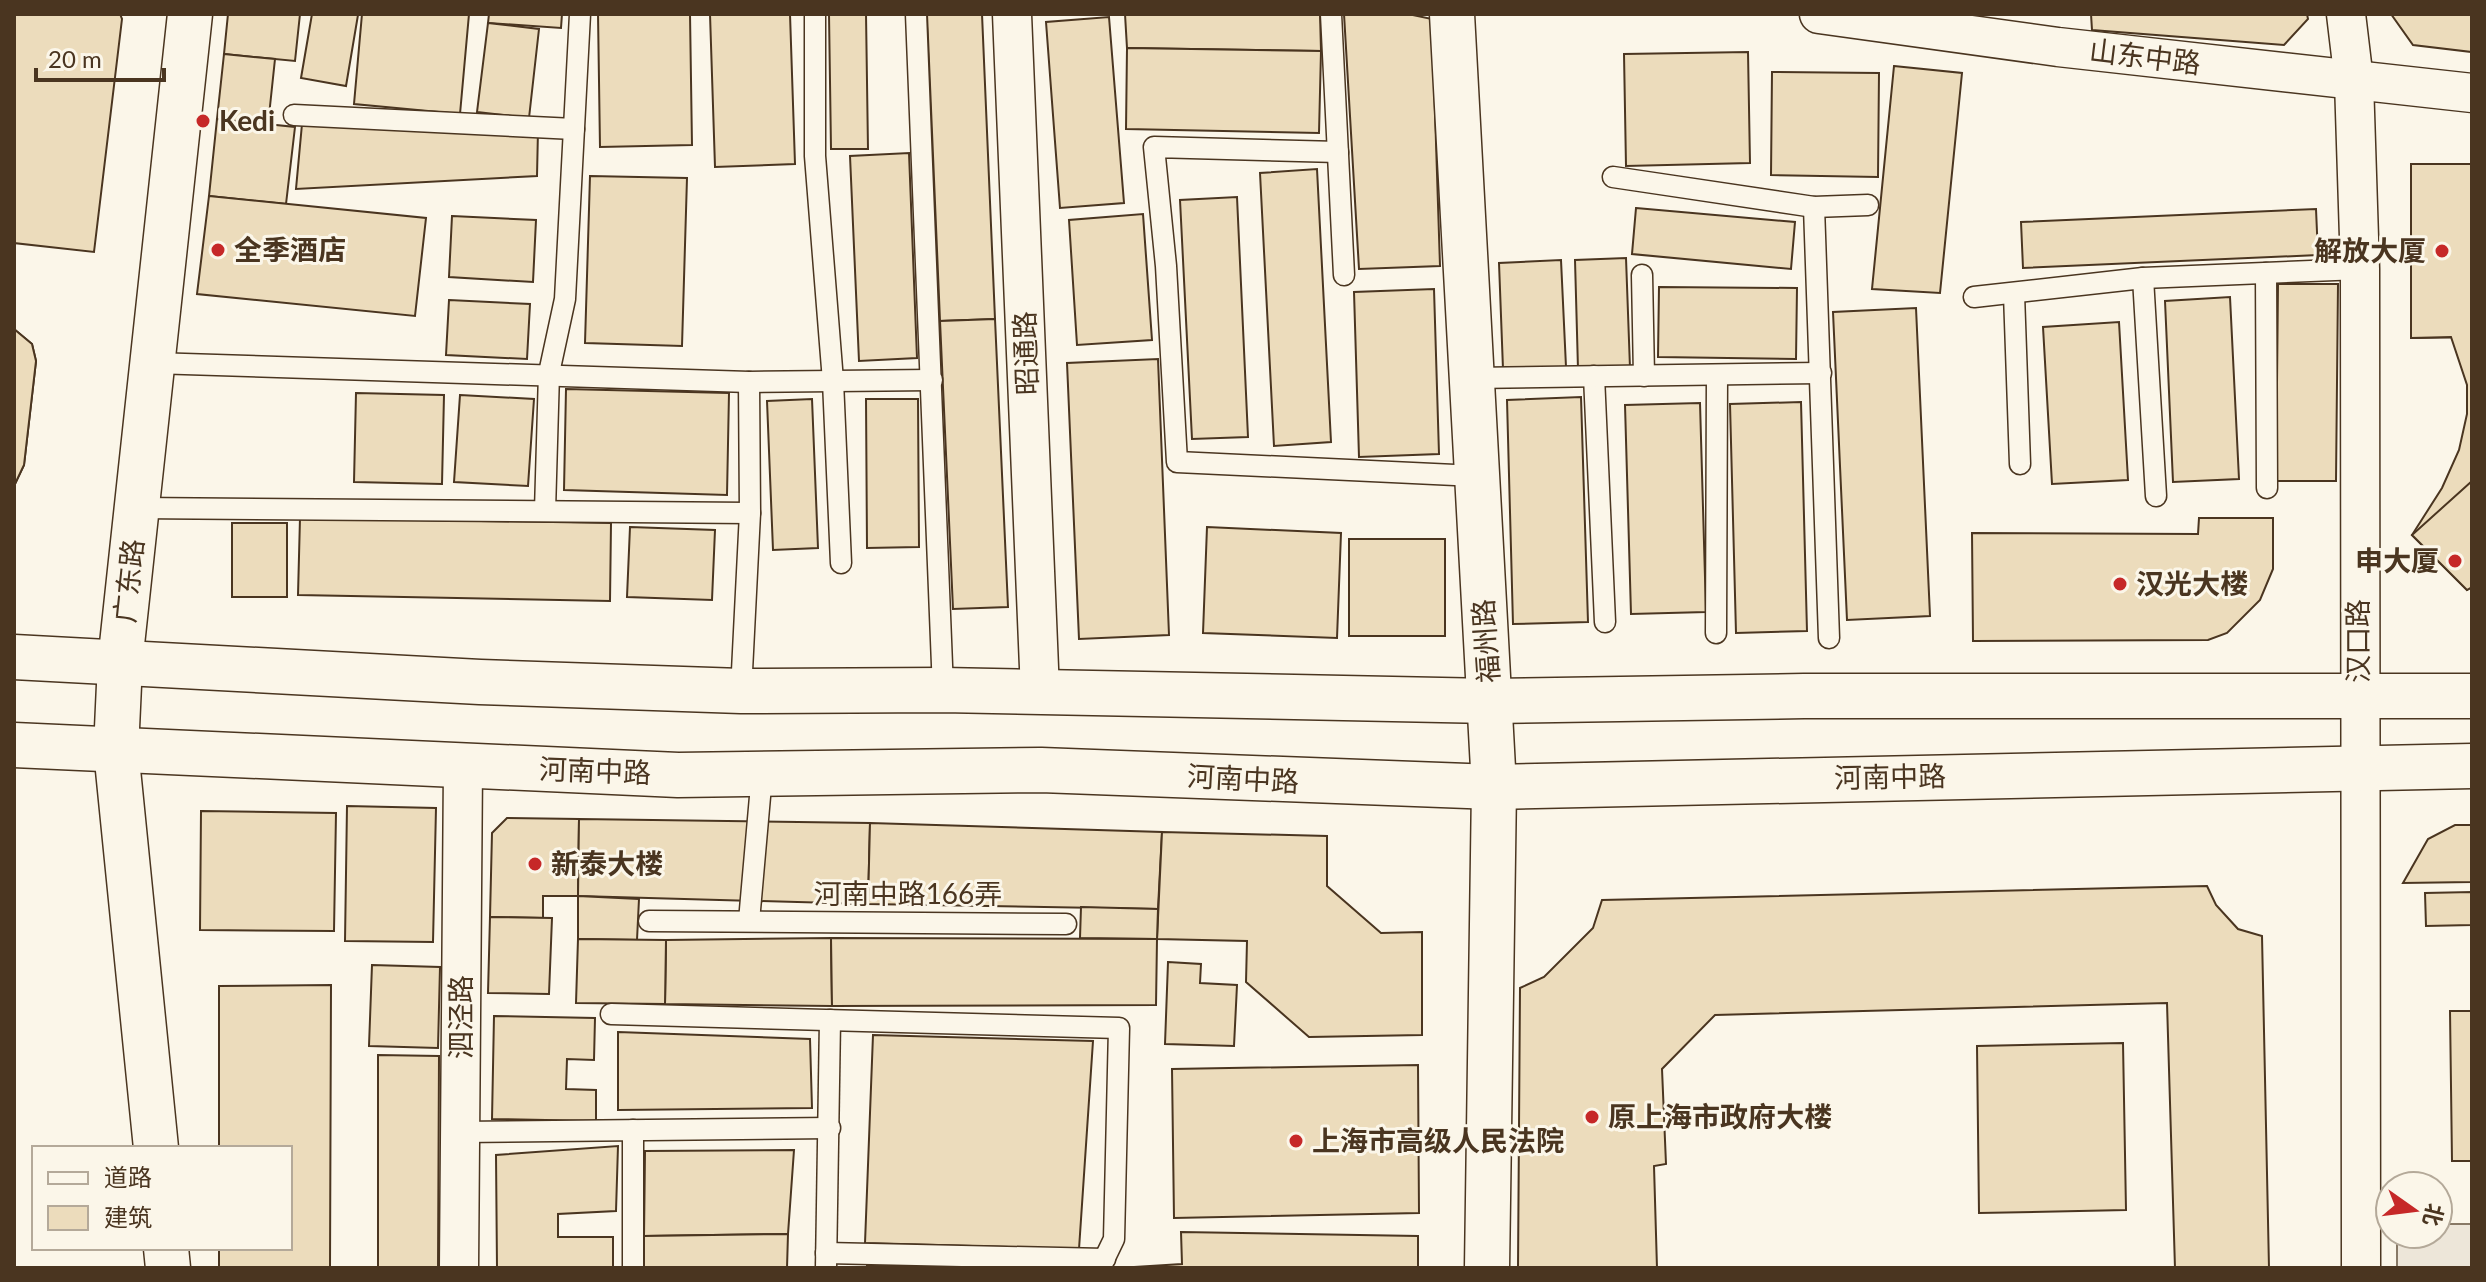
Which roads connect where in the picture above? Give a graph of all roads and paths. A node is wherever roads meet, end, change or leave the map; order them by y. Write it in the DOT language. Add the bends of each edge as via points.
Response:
graph roads {
  1 [pos="190,14"];
  2 [pos="580,14"];
  3 [pos="815,14"];
  4 [pos="916,14"];
  5 [pos="1012,14"];
  6 [pos="1331,14"];
  7 [pos="1452,14"];
  8 [pos="1819,14"];
  9 [pos="2346,14"];
  10 [pos="2354,81"];
  11 [pos="2472,93"];
  12 [pos="294,115"];
  13 [pos="574,129"];
  14 [pos="1338,152"];
  15 [pos="1613,177"];
  16 [pos="1868,205"];
  17 [pos="1814,207"];
  18 [pos="2360,269"];
  19 [pos="2266,273"];
  20 [pos="1344,275"];
  21 [pos="1642,275"];
  22 [pos="2143,278"];
  23 [pos="2014,294"];
  24 [pos="1974,297"];
  25 [pos="153,363"];
  26 [pos="549,373"];
  27 [pos="1821,373"];
  28 [pos="1717,375"];
  29 [pos="1594,376"];
  30 [pos="1644,376"];
  31 [pos="1472,378"];
  32 [pos="932,380"];
  33 [pos="833,381"];
  34 [pos="749,382"];
  35 [pos="2020,464"];
  36 [pos="1476,476"];
  37 [pos="2267,488"];
  38 [pos="2156,496"];
  39 [pos="137,508"];
  40 [pos="545,511"];
  41 [pos="750,513"];
  42 [pos="841,563"];
  43 [pos="1605,622"];
  44 [pos="1716,633"];
  45 [pos="1829,638"];
  46 [pos="14,657"];
  47 [pos="120,663"];
  48 [pos="943,690"];
  49 [pos="741,691"];
  50 [pos="1040,692"];
  51 [pos="2472,696"];
  52 [pos="2358,697"];
  53 [pos="1490,701"];
  54 [pos="14,745"];
  55 [pos="116,750"];
  56 [pos="463,766"];
  57 [pos="2358,766"];
  58 [pos="2472,766"];
  59 [pos="762,774"];
  60 [pos="1494,787"];
  61 [pos="649,921"];
  62 [pos="749,921"];
  63 [pos="1066,924"];
  64 [pos="611,1014"];
  65 [pos="830,1020"];
  66 [pos="830,1128"];
  67 [pos="633,1130"];
  68 [pos="460,1132"];
  69 [pos="156,1146"];
  70 [pos="826,1260"];
  71 [pos="1102,1264"];
  72 [pos="459,1268"];
  73 [pos="633,1268"];
  74 [pos="1487,1268"];
  75 [pos="2361,1268"];
  1 -- 25 [label="main road, 广东路"];
  2 -- 13 [label="lane"];
  3 -- 33 [label="lane" via="815,156"];
  4 -- 32 [label="lane"];
  5 -- 50 [label="street, 昭通路"];
  6 -- 14 [label="lane"];
  7 -- 31 [label="main road, 福州路"];
  8 -- 10 [label="street, 山东中路"];
  9 -- 10 [label="street, 汉口路"];
  10 -- 11 [label="street, 山东中路"];
  10 -- 18 [label="street, 汉口路"];
  12 -- 13 [label="lane"];
  13 -- 26 [label="lane" via="565,299"];
  14 -- 20 [label="lane"];
  14 -- 36 [label="lane" via="1154,147 1177,462"];
  15 -- 17 [label="lane"];
  16 -- 17 [label="lane"];
  17 -- 27 [label="lane"];
  18 -- 19 [label="lane"];
  18 -- 52 [label="street, 汉口路"];
  19 -- 22 [label="lane"];
  19 -- 37 [label="lane"];
  21 -- 30 [label="lane"];
  22 -- 23 [label="lane"];
  22 -- 38 [label="lane"];
  23 -- 24 [label="lane"];
  23 -- 35 [label="lane"];
  25 -- 26 [label="lane"];
  25 -- 39 [label="main road, 广东路"];
  26 -- 34 [label="lane"];
  26 -- 40 [label="lane"];
  27 -- 28 [label="lane"];
  27 -- 45 [label="lane"];
  28 -- 30 [label="lane"];
  28 -- 44 [label="lane"];
  29 -- 30 [label="lane"];
  29 -- 31 [label="lane"];
  29 -- 43 [label="lane"];
  31 -- 36 [label="main road, 福州路"];
  32 -- 33 [label="lane"];
  32 -- 48 [label="lane"];
  33 -- 34 [label="lane"];
  33 -- 42 [label="lane"];
  34 -- 41 [label="lane"];
  36 -- 53 [label="main road, 福州路"];
  39 -- 40 [label="lane"];
  39 -- 47 [label="main road, 广东路"];
  40 -- 41 [label="lane"];
  41 -- 49 [label="lane"];
  46 -- 47 [label="main road"];
  47 -- 49 [label="main road"];
  47 -- 55 [label="main road, 广东路"];
  48 -- 49 [label="main road"];
  48 -- 50 [label="main road"];
  50 -- 53 [label="main road"];
  51 -- 52 [label="main road"];
  52 -- 53 [label="main road"];
  52 -- 57 [label="street, 汉口路"];
  53 -- 60 [label="main road, 福州路"];
  54 -- 55 [label="main road, 河南中路"];
  55 -- 56 [label="main road, 河南中路"];
  55 -- 69 [label="main road, 广东路"];
  56 -- 59 [label="main road, 河南中路"];
  56 -- 68 [label="street, 泗泾路"];
  57 -- 58 [label="main road, 河南中路"];
  57 -- 60 [label="main road, 河南中路"];
  57 -- 75 [label="street, 汉口路"];
  59 -- 60 [label="main road, 河南中路" via="1041,770"];
  59 -- 62 [label="lane"];
  60 -- 74 [label="main road, 福州路"];
  61 -- 62 [label="lane, 河南中路166弄"];
  62 -- 63 [label="lane, 河南中路166弄"];
  64 -- 65 [label="lane"];
  65 -- 66 [label="lane"];
  65 -- 71 [label="lane" via="1119,1028 1114,1239"];
  66 -- 67 [label="lane"];
  66 -- 70 [label="lane"];
  67 -- 68 [label="lane"];
  67 -- 73 [label="lane"];
  68 -- 72 [label="street, 泗泾路"];
  70 -- 71 [label="lane"];
}
